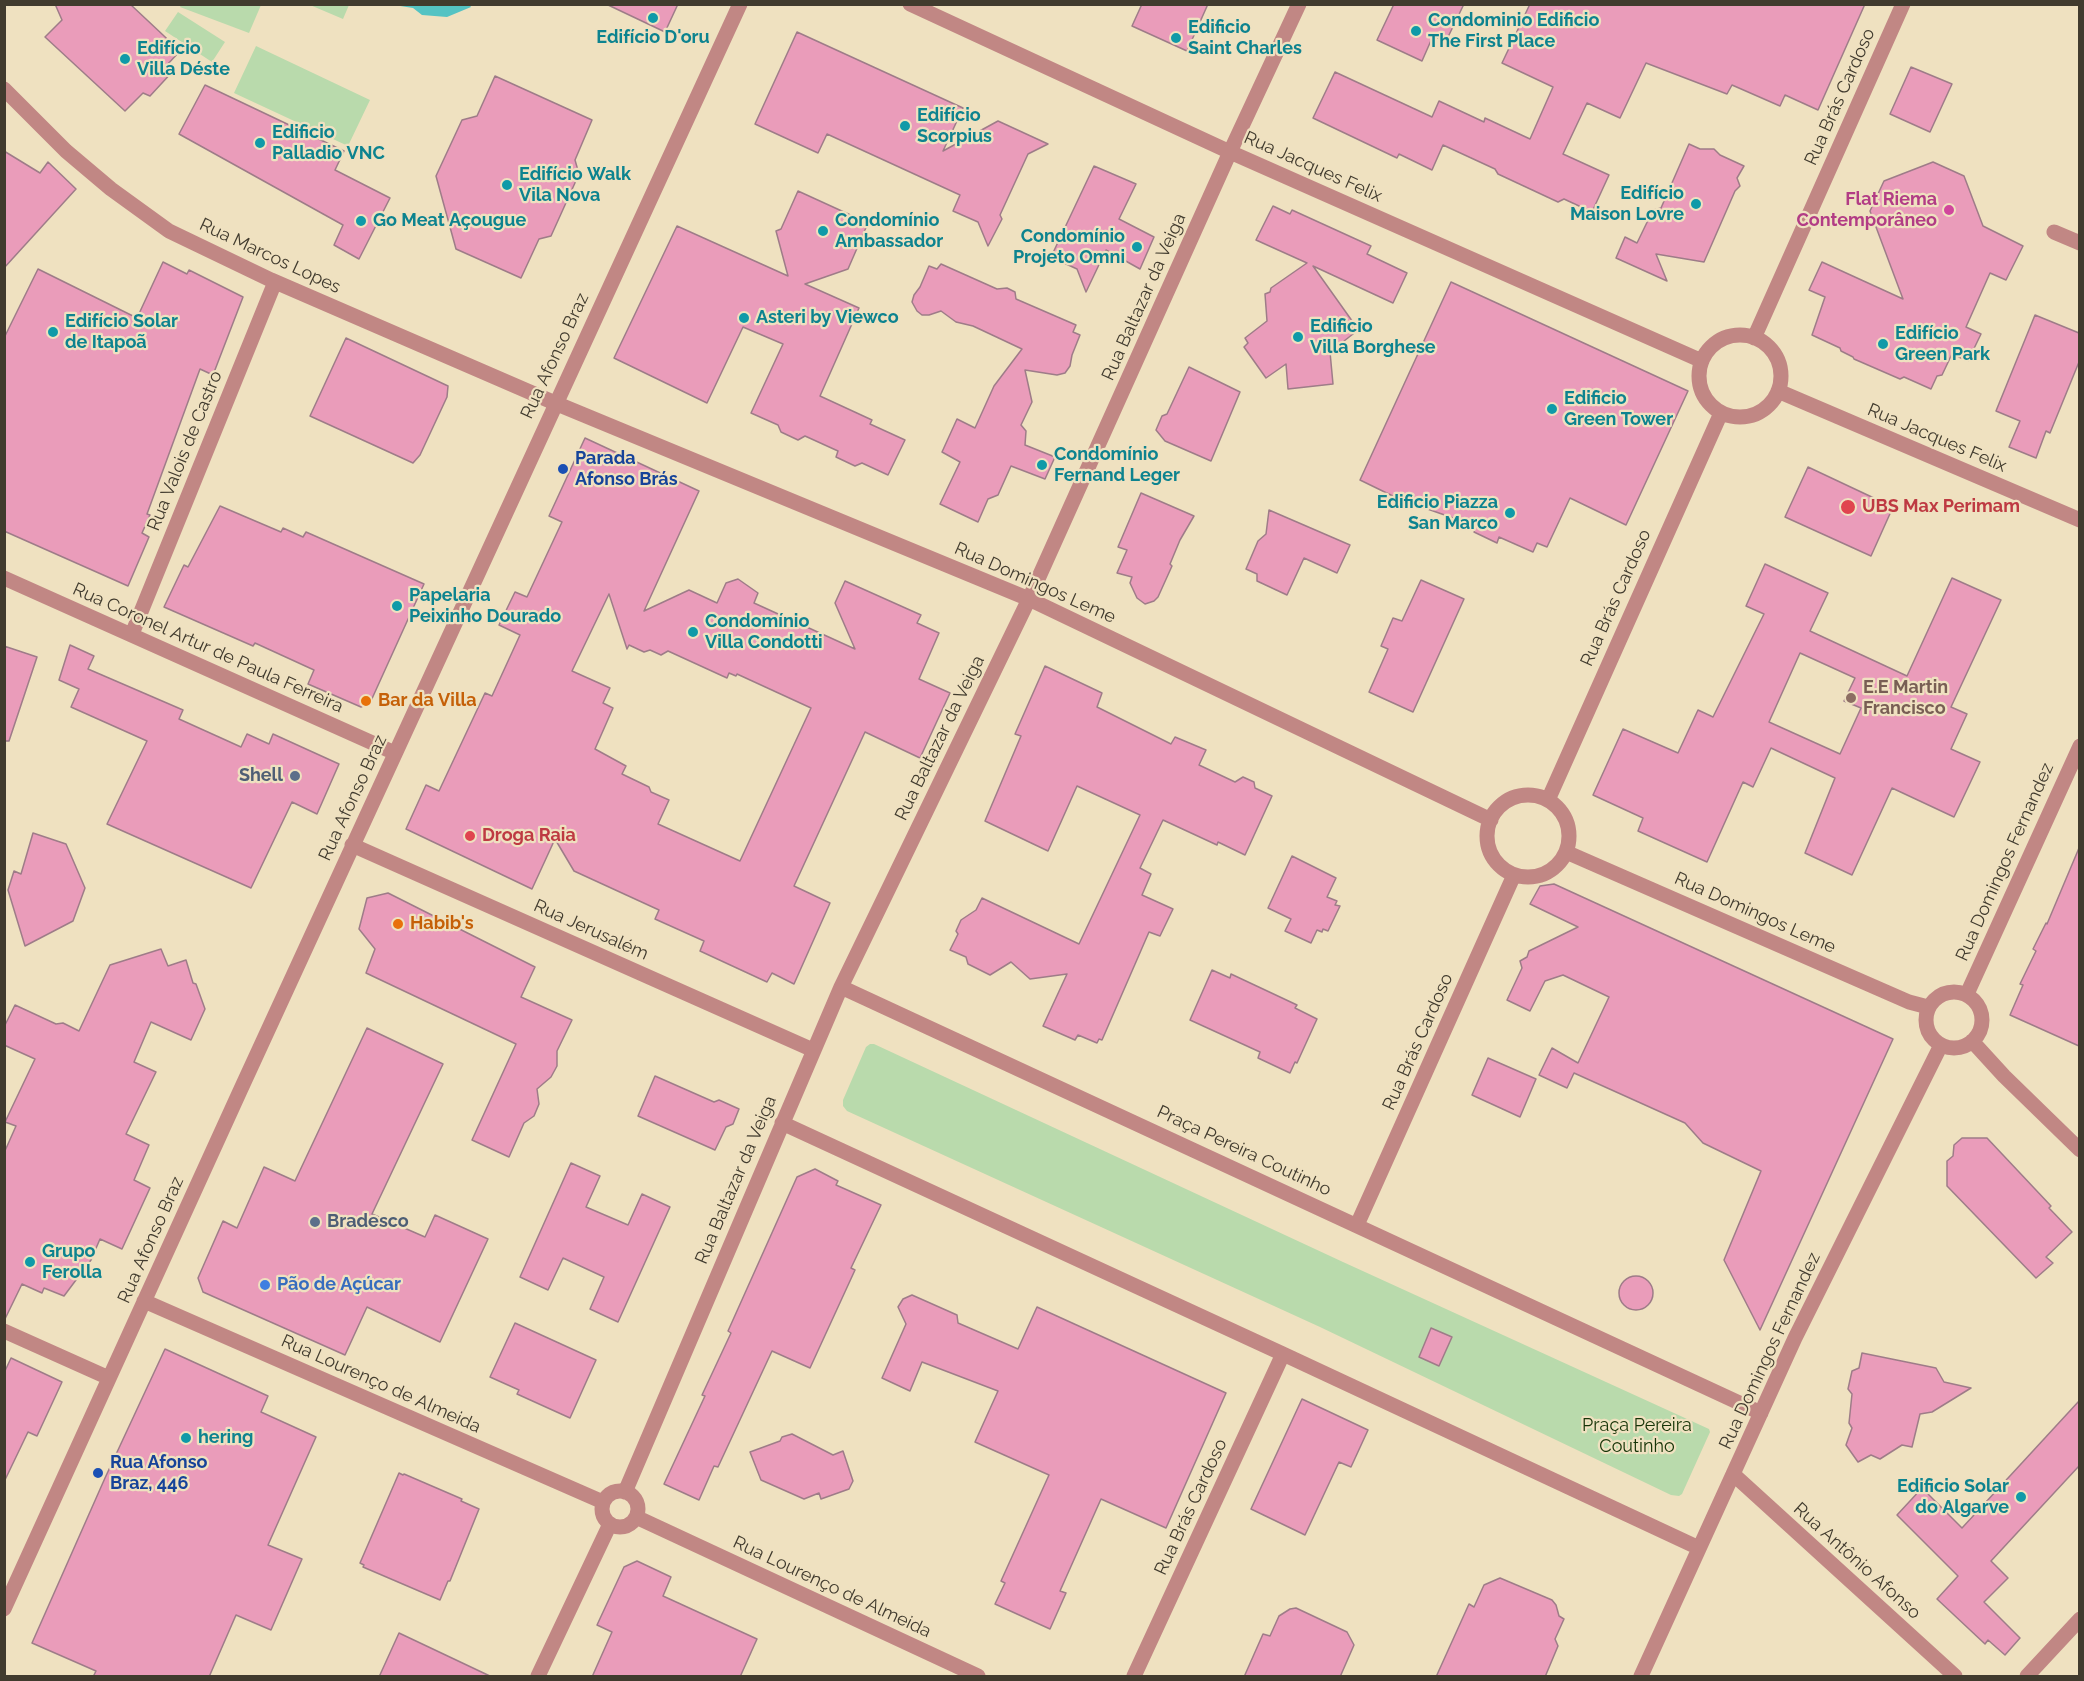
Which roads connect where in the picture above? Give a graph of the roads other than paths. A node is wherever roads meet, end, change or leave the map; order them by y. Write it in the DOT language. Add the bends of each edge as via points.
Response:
graph roads {
  1 [pos="740,4"];
  2 [pos="910,4"];
  3 [pos="1299,4"];
  4 [pos="1903,4"];
  5 [pos="4,90"];
  6 [pos="1230,152"];
  7 [pos="2054,232"];
  8 [pos="2079,243"];
  9 [pos="275,282"];
  10 [pos="1754,338"];
  11 [pos="1702,361"];
  12 [pos="1778,391"];
  13 [pos="555,403"];
  14 [pos="1720,413"];
  15 [pos="2079,520"];
  16 [pos="4,578"];
  17 [pos="1029,599"];
  18 [pos="132,634"];
  19 [pos="2079,746"];
  20 [pos="395,753"];
  21 [pos="1548,800"];
  22 [pos="1491,820"];
  23 [pos="352,845"];
  24 [pos="1566,852"];
  25 [pos="1514,875"];
  26 [pos="841,987"];
  27 [pos="1966,994"];
  28 [pos="1928,1007"];
  29 [pos="1972,1041"];
  30 [pos="1941,1045"];
  31 [pos="813,1050"];
  32 [pos="782,1123"];
  33 [pos="2079,1150"];
  34 [pos="1357,1225"];
  35 [pos="144,1301"];
  36 [pos="4,1331"];
  37 [pos="1283,1354"];
  38 [pos="109,1378"];
  39 [pos="1761,1413"];
  40 [pos="1733,1474"];
  41 [pos="625,1492"];
  42 [pos="603,1502"];
  43 [pos="636,1517"];
  44 [pos="610,1524"];
  45 [pos="1699,1548"];
  46 [pos="4,1609"];
  47 [pos="2079,1619"];
  48 [pos="538,1677"];
  49 [pos="978,1677"];
  50 [pos="1134,1677"];
  51 [pos="1641,1677"];
  52 [pos="1955,1677"];
  53 [pos="2027,1677"];
  1 -- 13 [label="street, Rua Afonso Braz"];
  2 -- 6 [label="street, Rua Jacques Felix"];
  3 -- 6 [label="street, Rua Baltazar da Veiga"];
  4 -- 10 [label="street, Rua Brás Cardoso"];
  5 -- 9 [label="street, Rua Marcos Lopes" via="66,151 169,231"];
  6 -- 11 [label="street, Rua Jacques Felix"];
  6 -- 17 [label="street, Rua Baltazar da Veiga"];
  7 -- 8 [label="street"];
  9 -- 13 [label="street, Rua Marcos Lopes"];
  9 -- 18 [label="street, Rua Valois de Castro"];
  10 -- 11 [label="street" via="1729,337 1708,350"];
  10 -- 12 [label="street" via="1766,344 1780,365"];
  11 -- 14 [label="street" via="1700,385 1704,396"];
  12 -- 14 [label="street" via="1771,404 1748,417"];
  12 -- 15 [label="street, Rua Jacques Felix"];
  13 -- 17 [label="street, Rua Domingos Leme"];
  13 -- 20 [label="street, Rua Afonso Braz"];
  14 -- 21 [label="street, Rua Brás Cardoso"];
  16 -- 18 [label="street, Rua Coronel Artur de Paula Ferreira"];
  17 -- 22 [label="street, Rua Domingos Leme"];
  17 -- 26 [label="street, Rua Baltazar da Veiga"];
  18 -- 20 [label="street, Rua Coronel Artur de Paula Ferreira"];
  19 -- 27 [label="street, Rua Domingos Fernandez"];
  20 -- 23 [label="street, Rua Afonso Braz"];
  21 -- 22 [label="street" via="1529,795 1513,798"];
  21 -- 24 [label="street" via="1558,807 1566,821"];
  22 -- 25 [label="street" via="1487,836 1490,852 1499,865"];
  23 -- 31 [label="street, Rua Jerusalém"];
  23 -- 35 [label="street, Rua Afonso Braz"];
  24 -- 25 [label="street" via="1557,866 1544,875"];
  24 -- 28 [label="street, Rua Domingos Leme"];
  25 -- 34 [label="street, Rua Brás Cardoso"];
  26 -- 31 [label="street, Rua Baltazar da Veiga"];
  26 -- 34 [label="street, Praça Pereira Coutinho"];
  27 -- 28 [label="street" via="1945,992"];
  27 -- 29 [label="street" via="1981,1011 1979,1032"];
  28 -- 30 [label="street" via="1926,1028"];
  29 -- 30 [label="street" via="1962,1047"];
  29 -- 33 [label="street"];
  30 -- 39 [label="street, Rua Domingos Fernandez"];
  31 -- 32 [label="street, Rua Baltazar da Veiga"];
  32 -- 37 [label="street"];
  32 -- 41 [label="street, Rua Baltazar da Veiga"];
  34 -- 39 [label="street, Praça Pereira Coutinho"];
  35 -- 38 [label="street, Rua Afonso Braz"];
  35 -- 42 [label="street, Rua Lourenço de Almeida"];
  36 -- 38 [label="street"];
  37 -- 45 [label="street"];
  37 -- 50 [label="street, Rua Brás Cardoso"];
  38 -- 46 [label="street, Rua Afonso Braz"];
  39 -- 40 [label="street, Rua Domingos Fernandez"];
  40 -- 45 [label="street, Rua Domingos Fernandez"];
  40 -- 52 [label="street, Rua Antônio Afonso"];
  41 -- 42 [label="street" via="616,1491"];
  41 -- 43 [label="street" via="638,1506"];
  42 -- 44 [label="street" via="601,1511"];
  43 -- 44 [label="street" via="619,1527"];
  43 -- 49 [label="street, Rua Lourenço de Almeida"];
  44 -- 48 [label="street"];
  45 -- 51 [label="street, Rua Domingos Fernandez"];
  47 -- 53 [label="street"];
}
